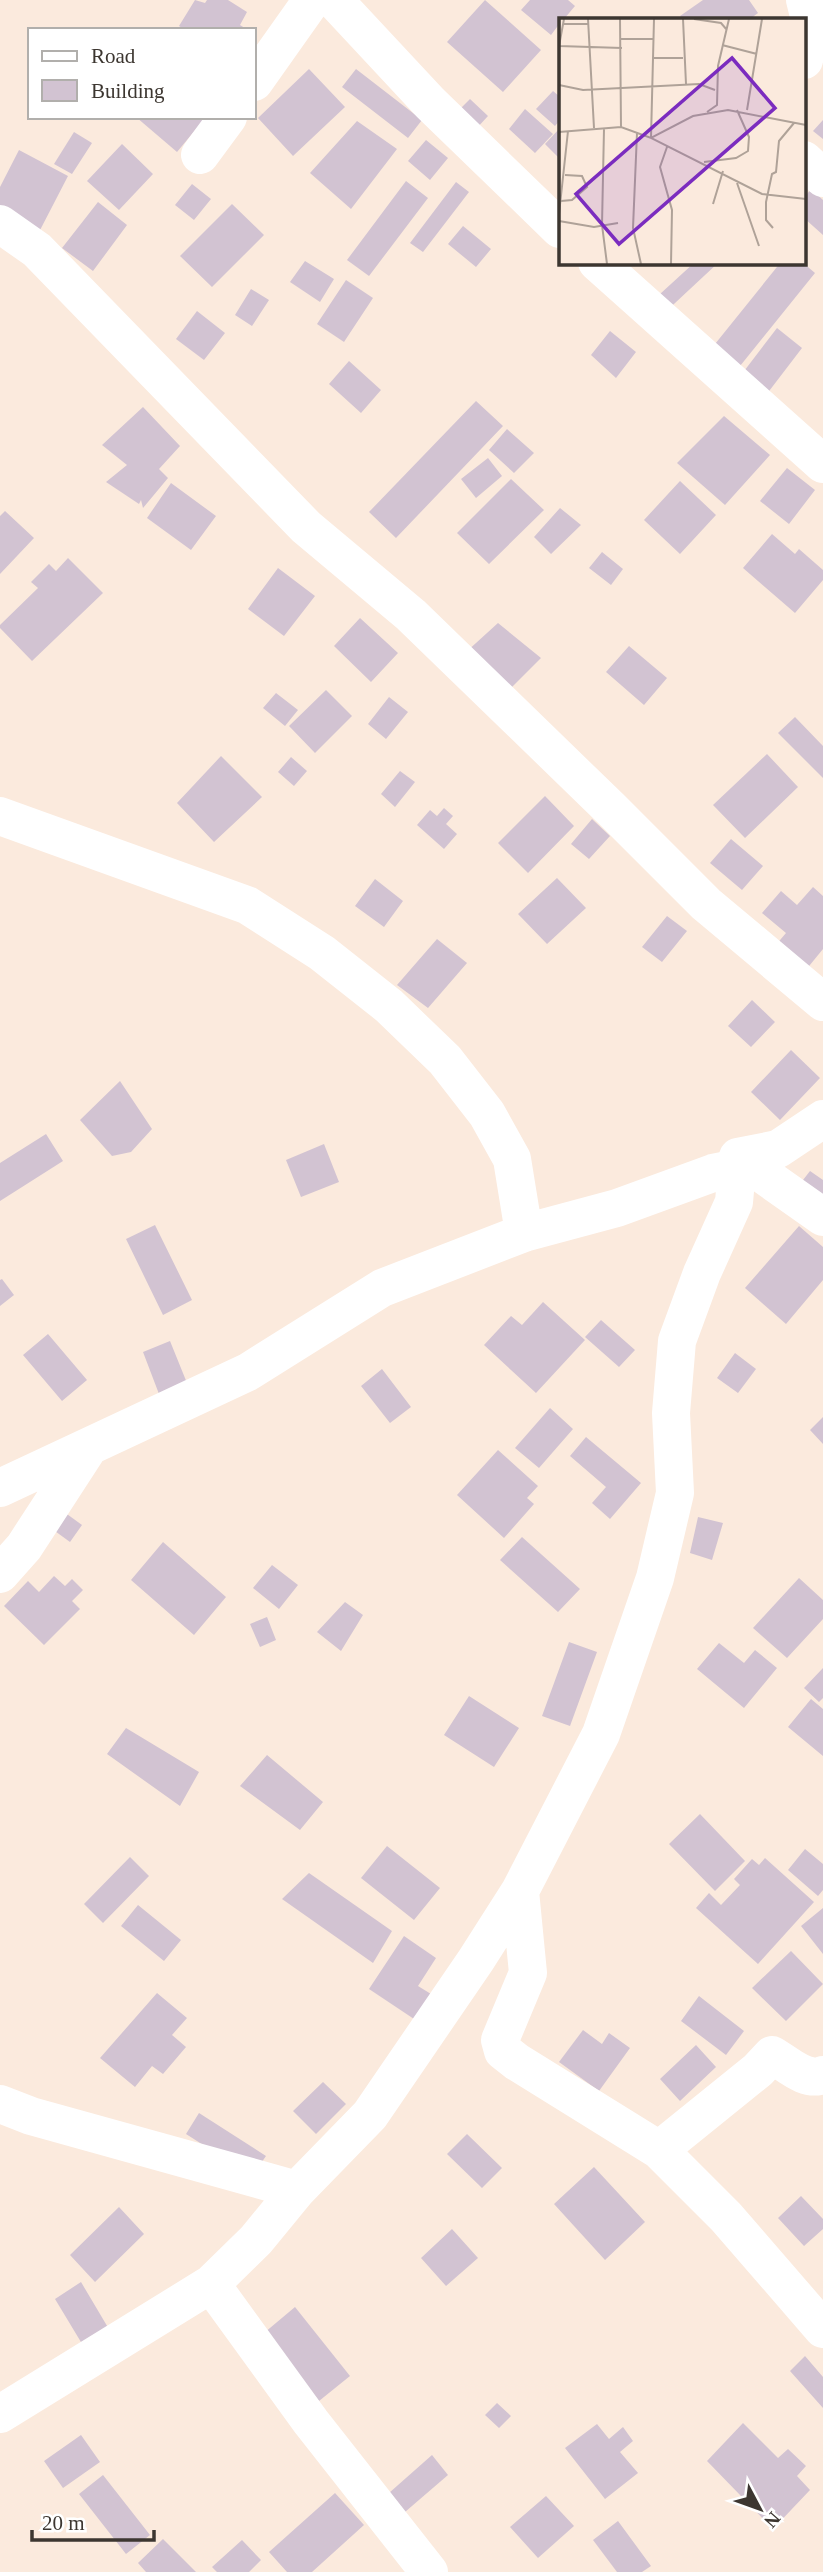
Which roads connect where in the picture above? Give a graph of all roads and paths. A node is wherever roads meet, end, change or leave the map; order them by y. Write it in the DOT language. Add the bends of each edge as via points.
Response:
graph roads {
  1 [pos="312,0"];
  2 [pos="334,0"];
  3 [pos="805,0"];
  4 [pos="806,52"];
  5 [pos="256,79"];
  6 [pos="227,119"];
  7 [pos="200,155"];
  8 [pos="806,162"];
  9 [pos="823,178"];
  10 [pos="0,224"];
  11 [pos="559,227"];
  12 [pos="599,264"];
  13 [pos="823,464"];
  14 [pos="0,816"];
  15 [pos="823,1002"];
  16 [pos="823,1119"];
  17 [pos="738,1157"];
  18 [pos="823,1217"];
  19 [pos="524,1233"];
  20 [pos="89,1447"];
  21 [pos="0,1488"];
  22 [pos="0,1574"];
  23 [pos="520,1891"];
  24 [pos="823,2075"];
  25 [pos="0,2104"];
  26 [pos="659,2151"];
  27 [pos="297,2190"];
  28 [pos="211,2284"];
  29 [pos="823,2329"];
  30 [pos="0,2414"];
  31 [pos="429,2572"];
  1 -- 5 [label="street"];
  2 -- 11 [label="street" via="430,103"];
  3 -- 4 [label="street" via="810,13"];
  6 -- 7 [label="street"];
  8 -- 9 [label="street"];
  10 -- 15 [label="street" via="37,250 306,527 411,615 706,904"];
  12 -- 13 [label="street"];
  14 -- 19 [label="street" via="247,905 322,953 389,1006 445,1060 487,1114 512,1159"];
  16 -- 17 [label="street" via="778,1149"];
  17 -- 18 [label="street"];
  17 -- 19 [label="street" via="733,1169"];
  17 -- 23 [label="street" via="733,1202 677,1341 671,1413 675,1493 655,1578 601,1734"];
  19 -- 20 [label="street" via="382,1288 248,1373"];
  20 -- 21 [label="street"];
  20 -- 22 [label="street" via="24,1547"];
  23 -- 26 [label="street" via="528,1973 500,2040 503,2051"];
  23 -- 27 [label="street" via="370,2115"];
  24 -- 26 [label="street" via="806,2076 772,2055"];
  25 -- 27 [label="street"];
  26 -- 29 [label="street" via="726,2217"];
  27 -- 28 [label="street" via="256,2240"];
  28 -- 30 [label="street"];
  28 -- 31 [label="street" via="319,2433"];
}
